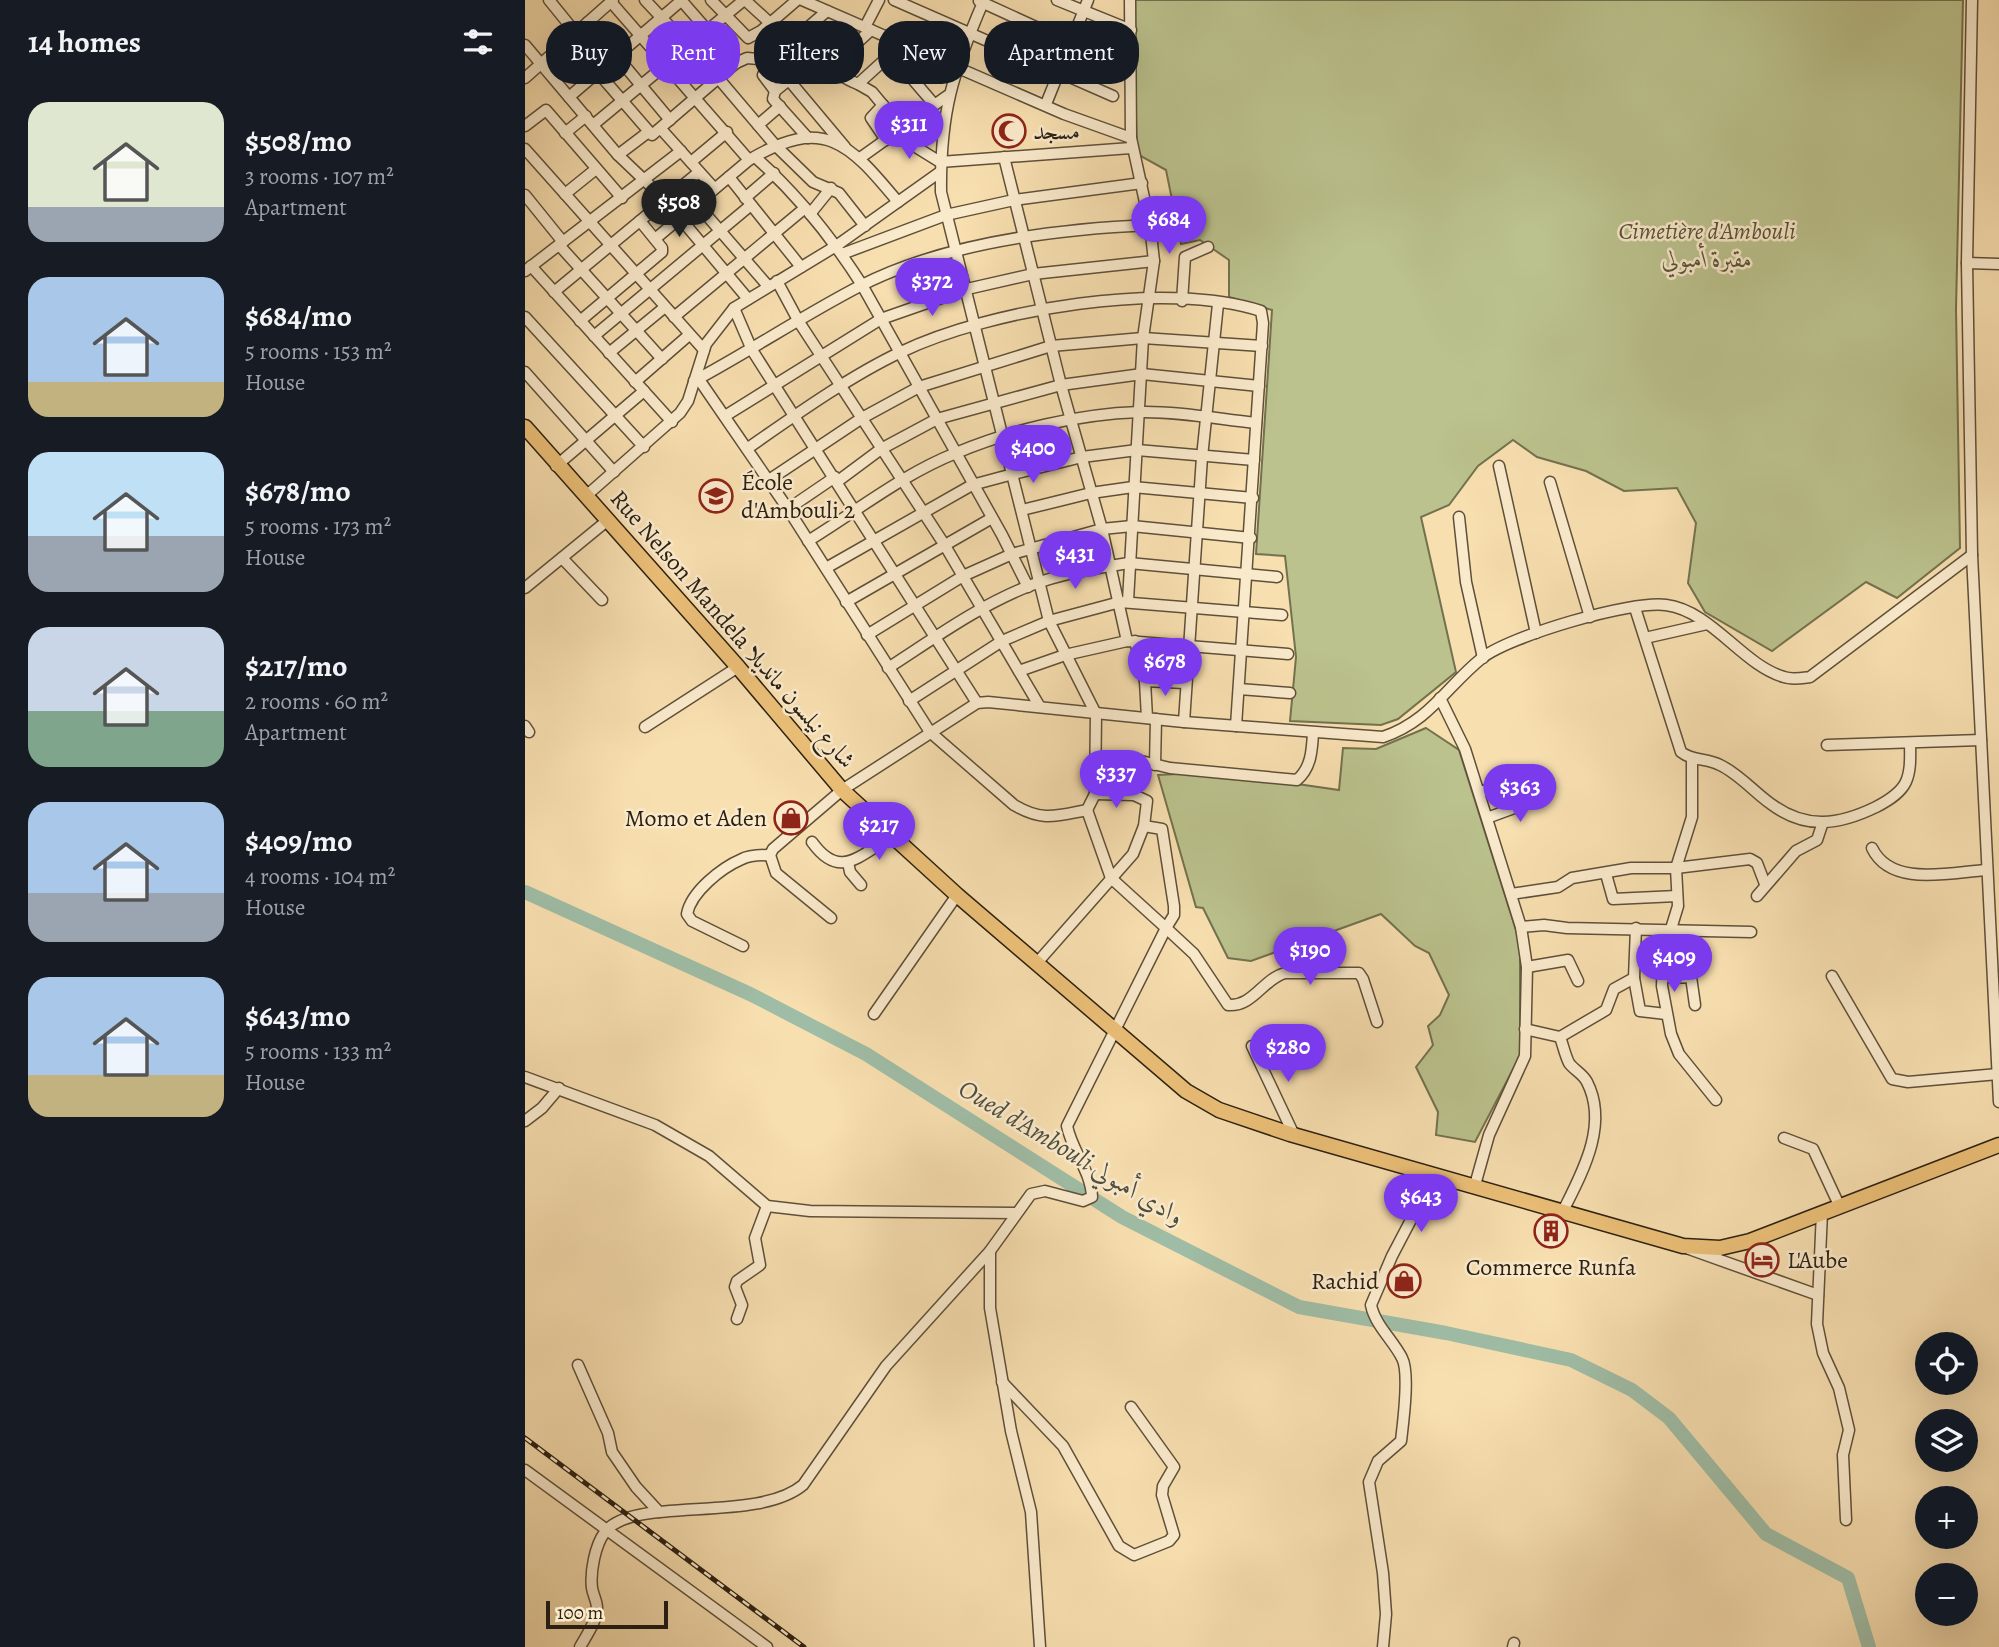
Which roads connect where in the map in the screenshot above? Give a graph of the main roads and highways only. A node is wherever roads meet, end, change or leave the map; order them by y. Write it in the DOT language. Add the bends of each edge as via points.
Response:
graph roads {
  1 [pos="525,428"];
  2 [pos="1999,1145"];
  1 -- 2 [label="main road, Rue Nelson Mandela شارع نيلسون مانديلا" via="842,790 1036,964 1186,1091 1219,1110 1683,1247 1733,1246"];
}
